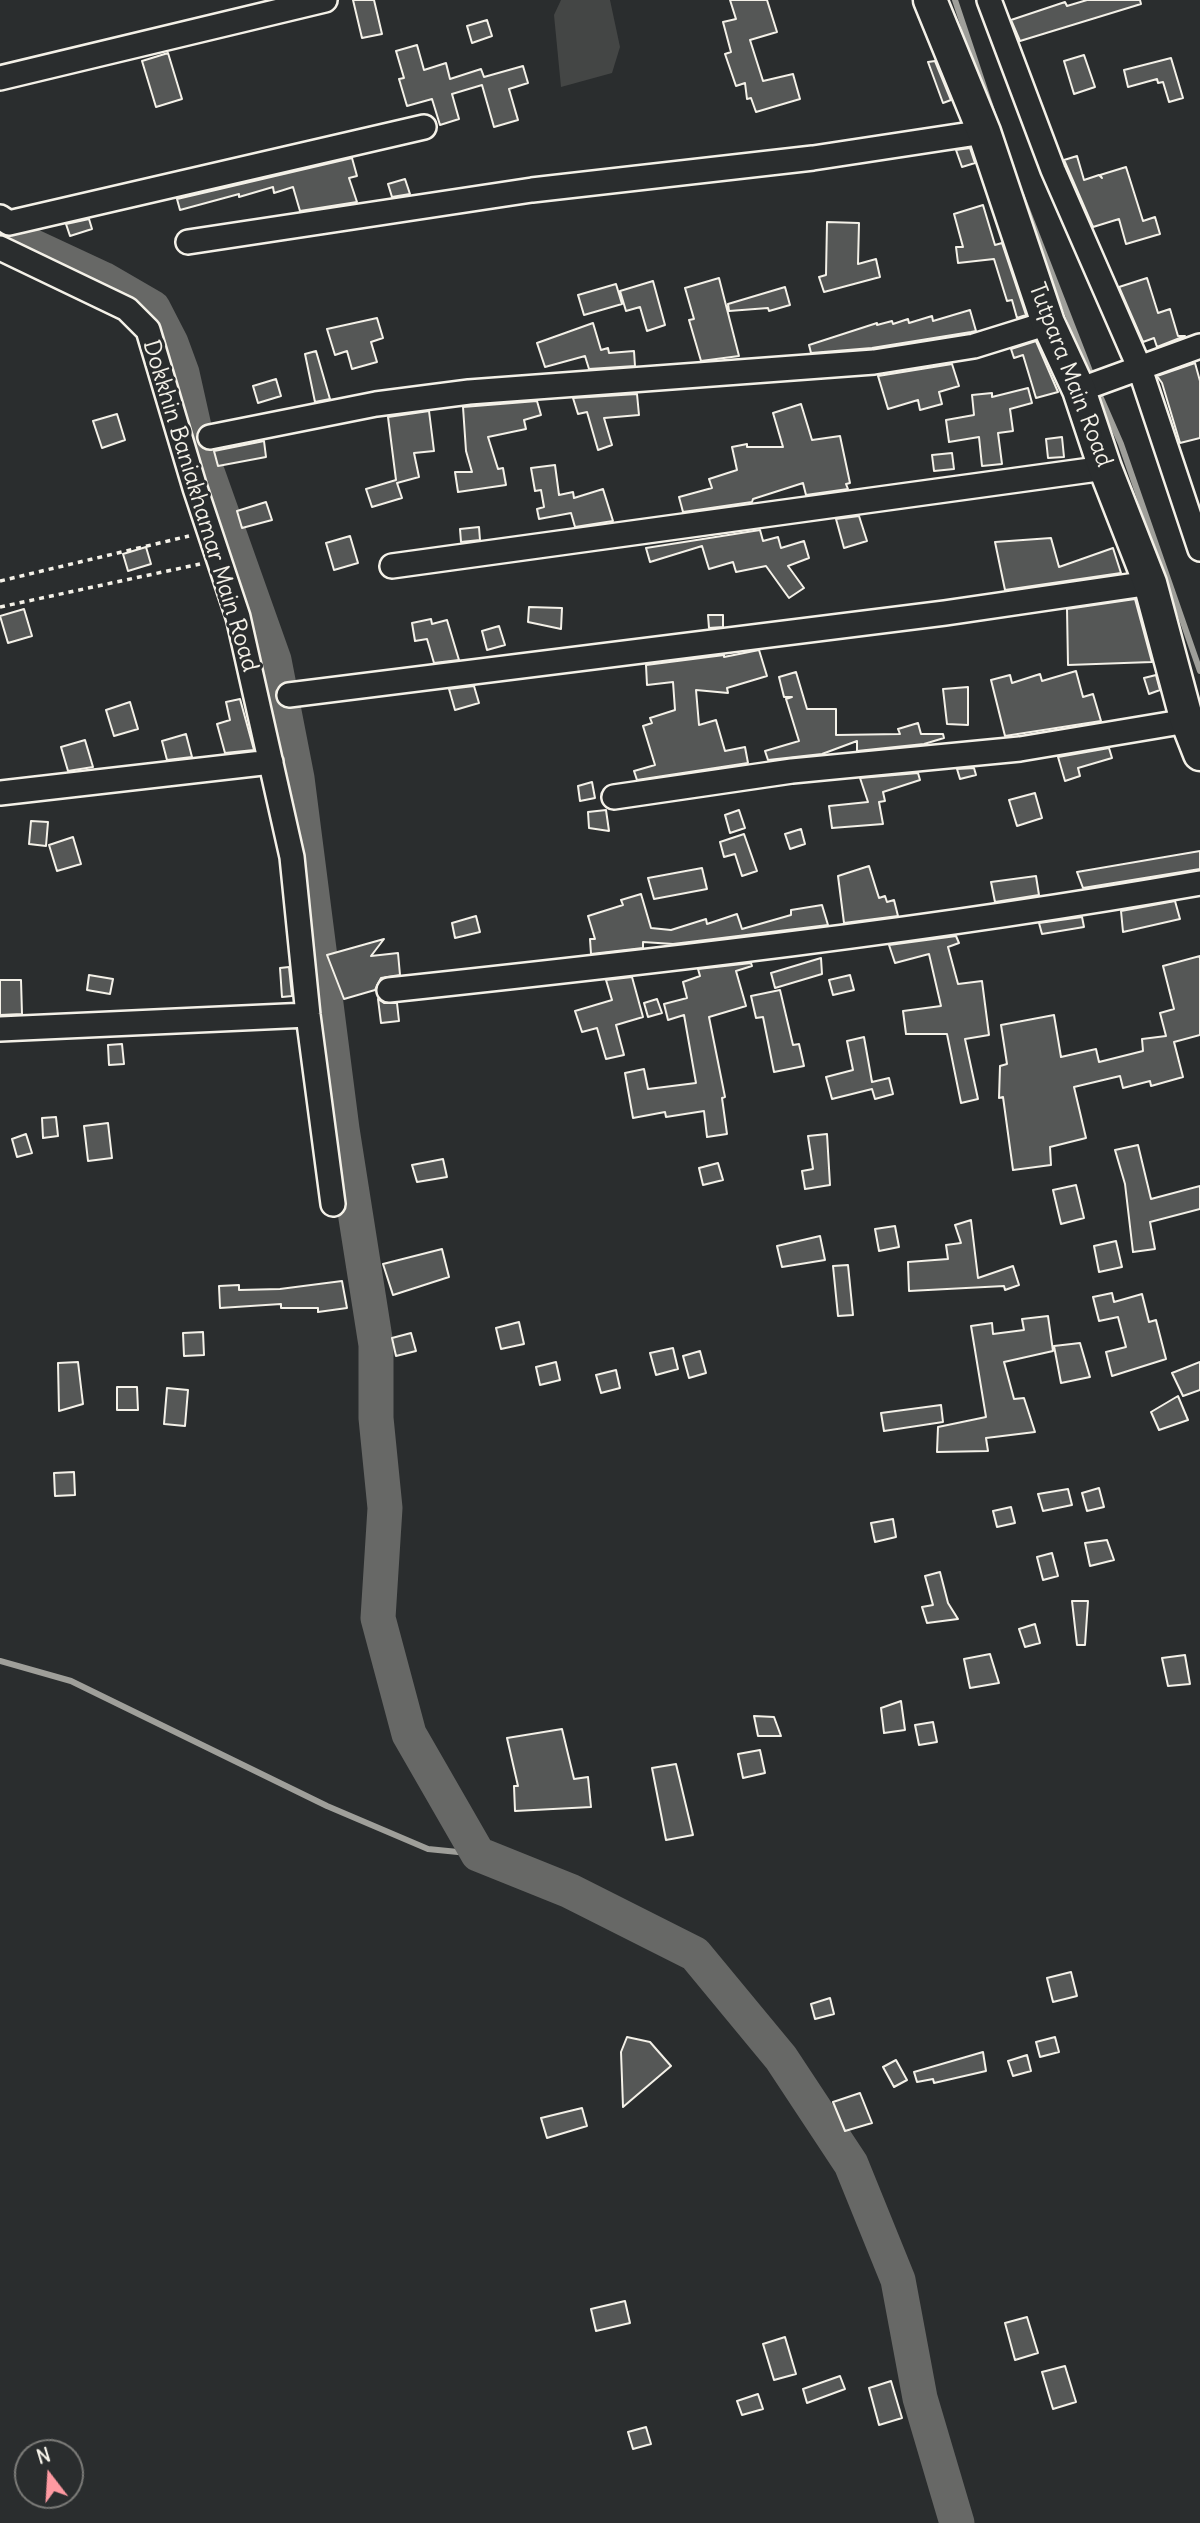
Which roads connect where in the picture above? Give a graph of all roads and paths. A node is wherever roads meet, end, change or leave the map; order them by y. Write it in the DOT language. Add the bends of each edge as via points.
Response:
graph roads {
  1 [pos="325,0"];
  2 [pos="930,0"];
  3 [pos="989,0"];
  4 [pos="0,78"];
  5 [pos="424,127"];
  6 [pos="984,132"];
  7 [pos="0,217"];
  8 [pos="188,242"];
  9 [pos="0,248"];
  10 [pos="1048,323"];
  11 [pos="1200,346"];
  12 [pos="1140,369"];
  13 [pos="1079,390"];
  14 [pos="210,437"];
  15 [pos="1105,468"];
  16 [pos="209,531"];
  17 [pos="1200,549"];
  18 [pos="219,560"];
  19 [pos="393,566"];
  20 [pos="0,581"];
  21 [pos="1150,583"];
  22 [pos="0,607"];
  23 [pos="289,695"];
  24 [pos="1187,721"];
  25 [pos="1200,754"];
  26 [pos="271,762"];
  27 [pos="0,793"];
  28 [pos="614,797"];
  29 [pos="1200,883"];
  30 [pos="390,990"];
  31 [pos="308,1015"];
  32 [pos="0,1029"];
  33 [pos="333,1204"];
  1 -- 4 [label="street"];
  2 -- 6 [label="street, Tutpara Main Road"];
  3 -- 12 [label="street" via="1053,170"];
  5 -- 7 [label="street" via="9,223"];
  6 -- 8 [label="street" via="813,158 532,190"];
  6 -- 10 [label="street, Tutpara Main Road"];
  9 -- 16 [label="street, Dokkhin Baniakhamar Main Road" via="127,309 148,330"];
  10 -- 13 [label="street, Tutpara Main Road"];
  10 -- 14 [label="street" via="974,346 874,362 469,392 376,404"];
  11 -- 12 [label="street"];
  12 -- 13 [label="street"];
  12 -- 17 [label="street"];
  13 -- 15 [label="street, Tutpara Main Road"];
  15 -- 19 [label="street"];
  15 -- 21 [label="street, Tutpara Main Road"];
  16 -- 18 [label="street, Dokkhin Baniakhamar Main Road"];
  16 -- 20 [label="path"];
  18 -- 22 [label="path"];
  18 -- 26 [label="street, Dokkhin Baniakhamar Main Road" via="238,617"];
  21 -- 23 [label="street"];
  21 -- 24 [label="street, Tutpara Main Road"];
  24 -- 25 [label="street, Tutpara Main Road"];
  24 -- 28 [label="street" via="1020,749 792,772"];
  26 -- 27 [label="street"];
  26 -- 31 [label="street, Dokkhin Baniakhamar Main Road" via="292,857"];
  29 -- 30 [label="street" via="877,932"];
  31 -- 32 [label="street"];
  31 -- 33 [label="street, Dokkhin Baniakhamar Main Road"];
}
